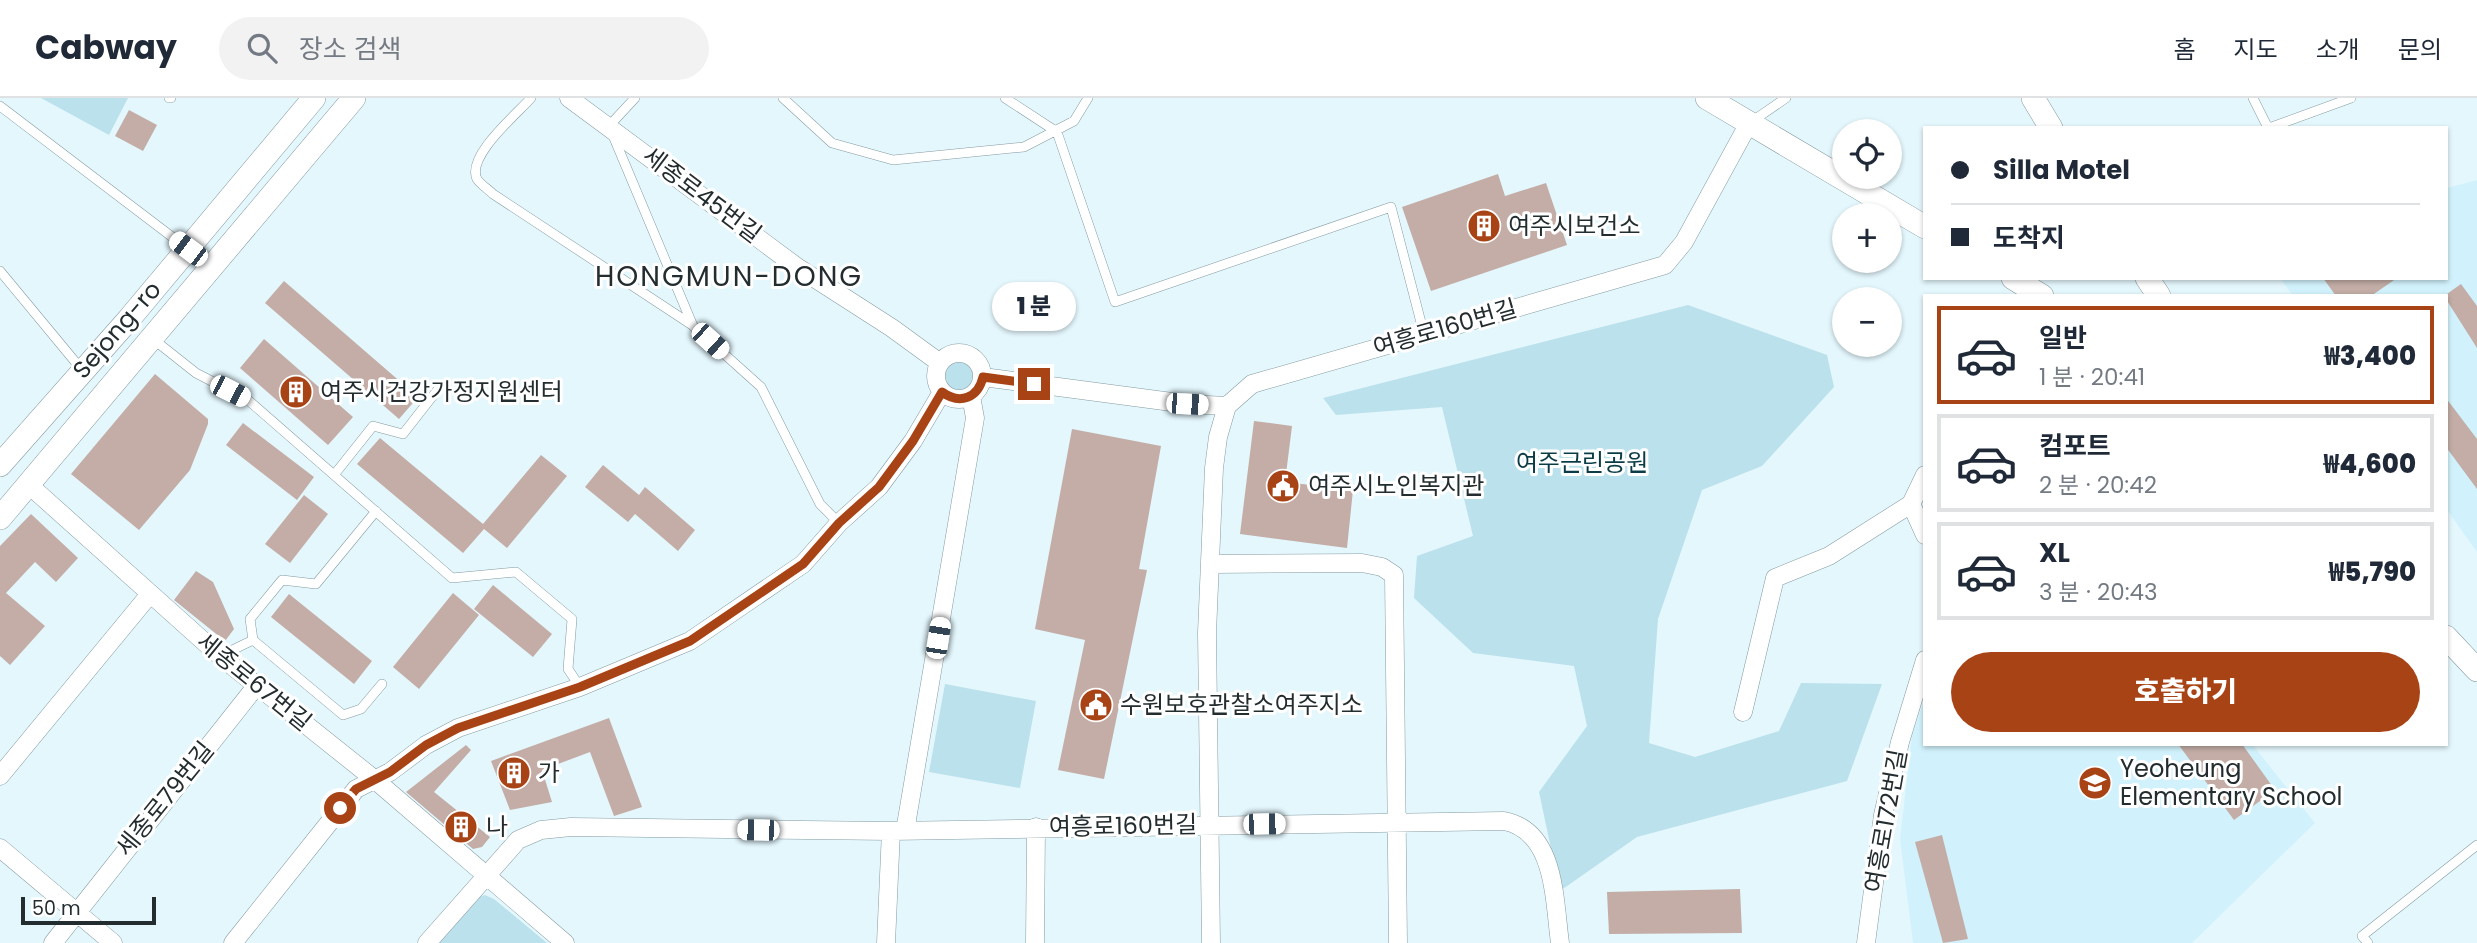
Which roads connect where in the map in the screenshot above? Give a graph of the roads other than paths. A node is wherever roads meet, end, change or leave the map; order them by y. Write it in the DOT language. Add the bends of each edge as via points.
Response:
graph roads {
  1 [pos="314,98"];
  2 [pos="354,98"];
  3 [pos="531,98"];
  4 [pos="569,98"];
  5 [pos="635,98"];
  6 [pos="783,98"];
  7 [pos="1004,98"];
  8 [pos="1088,98"];
  9 [pos="1707,98"];
  10 [pos="1786,98"];
  11 [pos="2033,98"];
  12 [pos="2253,98"];
  13 [pos="2351,98"];
  14 [pos="0,106"];
  15 [pos="1749,123"];
  16 [pos="609,126"];
  17 [pos="2050,126"];
  18 [pos="2268,126"];
  19 [pos="2274,126"];
  20 [pos="1057,132"];
  21 [pos="1923,226"];
  22 [pos="188,249"];
  23 [pos="0,271"];
  24 [pos="2016,280"];
  25 [pos="2036,294"];
  26 [pos="129,319"];
  27 [pos="693,326"];
  28 [pos="1424,334"];
  29 [pos="151,338"];
  30 [pos="940,363"];
  31 [pos="82,370"];
  32 [pos="983,377"];
  33 [pos="439,388"];
  34 [pos="942,392"];
  35 [pos="971,396"];
  36 [pos="1227,407"];
  37 [pos="1,461"];
  38 [pos="334,475"];
  39 [pos="1923,479"];
  40 [pos="28,484"];
  41 [pos="1911,504"];
  42 [pos="376,511"];
  43 [pos="0,518"];
  44 [pos="839,523"];
  45 [pos="1923,531"];
  46 [pos="1210,564"];
  47 [pos="150,594"];
  48 [pos="2448,639"];
  49 [pos="253,640"];
  50 [pos="220,656"];
  51 [pos="1923,666"];
  52 [pos="2477,670"];
  53 [pos="382,684"];
  54 [pos="257,685"];
  55 [pos="580,687"];
  56 [pos="1742,712"];
  57 [pos="0,776"];
  58 [pos="374,779"];
  59 [pos="1399,822"];
  60 [pos="1210,824"];
  61 [pos="1036,827"];
  62 [pos="898,831"];
  63 [pos="2477,845"];
  64 [pos="0,848"];
  65 [pos="485,874"];
  66 [pos="74,913"];
  67 [pos="53,943"];
  68 [pos="113,943"];
  69 [pos="233,943"];
  70 [pos="427,943"];
  71 [pos="565,943"];
  72 [pos="886,943"];
  73 [pos="1035,943"];
  74 [pos="1211,943"];
  75 [pos="1398,943"];
  76 [pos="1560,943"];
  77 [pos="1866,943"];
  78 [pos="2368,943"];
  1 -- 22 [label="street, Sejong-ro"];
  2 -- 29 [label="street"];
  3 -- 27 [label="lane" via="482,151 475,164 477,179"];
  4 -- 16 [label="street, 세종로45번길"];
  5 -- 16 [label="lane"];
  6 -- 20 [label="lane" via="832,143 893,160 1024,147"];
  7 -- 20 [label="lane"];
  8 -- 20 [label="lane" via="1074,121"];
  9 -- 15 [label="street"];
  10 -- 15 [label="lane"];
  11 -- 17 [label="street"];
  12 -- 18 [label="lane"];
  13 -- 19 [label="lane"];
  14 -- 22 [label="lane"];
  15 -- 21 [label="street"];
  15 -- 28 [label="street, 여흥로160번길" via="1684,242 1665,265"];
  16 -- 27 [label="lane"];
  16 -- 30 [label="street, 세종로45번길" via="797,267"];
  20 -- 28 [label="lane" via="1115,302 1391,207"];
  22 -- 26 [label="street, Sejong-ro"];
  23 -- 31 [label="lane"];
  24 -- 25 [label="street"];
  26 -- 29 [label="street"];
  26 -- 31 [label="street, Sejong-ro"];
  27 -- 44 [label="lane" via="761,387 820,504"];
  28 -- 36 [label="street, 여흥로160번길" via="1252,384"];
  29 -- 38 [label="lane" via="196,373 248,400"];
  29 -- 40 [label="street"];
  30 -- 32 [label="street" via="952,354 968,354 979,363"];
  30 -- 34 [label="street" via="936,378"];
  31 -- 37 [label="street, Sejong-ro"];
  32 -- 35 [label="street"];
  32 -- 36 [label="street"];
  33 -- 38 [label="lane" via="403,434 373,426"];
  34 -- 35 [label="street" via="956,399"];
  34 -- 44 [label="street" via="879,487"];
  35 -- 62 [label="street" via="975,418"];
  36 -- 46 [label="street, 여흥로160번길" via="1214,468"];
  37 -- 40 [label="street"];
  38 -- 42 [label="lane"];
  39 -- 41 [label="street"];
  40 -- 43 [label="street"];
  40 -- 47 [label="street, 세종로67번길"];
  41 -- 45 [label="street"];
  41 -- 56 [label="street" via="1829,556 1775,578"];
  42 -- 49 [label="lane" via="316,584 282,580 250,619"];
  42 -- 55 [label="lane" via="452,578 516,572 572,619 568,668"];
  44 -- 55 [label="street" via="803,564 690,641"];
  46 -- 59 [label="street" via="1362,563 1394,575"];
  46 -- 60 [label="street, 여흥로160번길"];
  47 -- 50 [label="street, 세종로67번길"];
  47 -- 57 [label="street"];
  48 -- 52 [label="street"];
  49 -- 50 [label="lane"];
  49 -- 53 [label="lane" via="343,715 361,709"];
  50 -- 54 [label="street, 세종로67번길"];
  51 -- 77 [label="street, 여흥로172번길" via="1899,742 1883,815"];
  54 -- 58 [label="street, 세종로67번길"];
  54 -- 66 [label="street, 세종로79번길"];
  55 -- 58 [label="street" via="458,728"];
  58 -- 65 [label="street, 세종로67번길"];
  58 -- 69 [label="street" via="356,789"];
  59 -- 60 [label="street, 여흥로160번길"];
  59 -- 75 [label="street"];
  59 -- 76 [label="street, 여흥로160번길" via="1504,821 1534,835 1544,853"];
  60 -- 61 [label="street, 여흥로160번길"];
  60 -- 74 [label="street, 여흥로160번길"];
  61 -- 62 [label="street, 여흥로160번길"];
  61 -- 73 [label="street, 여흥로160번길"];
  62 -- 65 [label="street" via="571,827 518,840"];
  62 -- 72 [label="street"];
  63 -- 78 [label="lane" via="2362,936"];
  64 -- 66 [label="street"];
  65 -- 70 [label="street"];
  65 -- 71 [label="street, 세종로67번길"];
  66 -- 67 [label="street, 세종로79번길"];
  66 -- 68 [label="street"];
}
